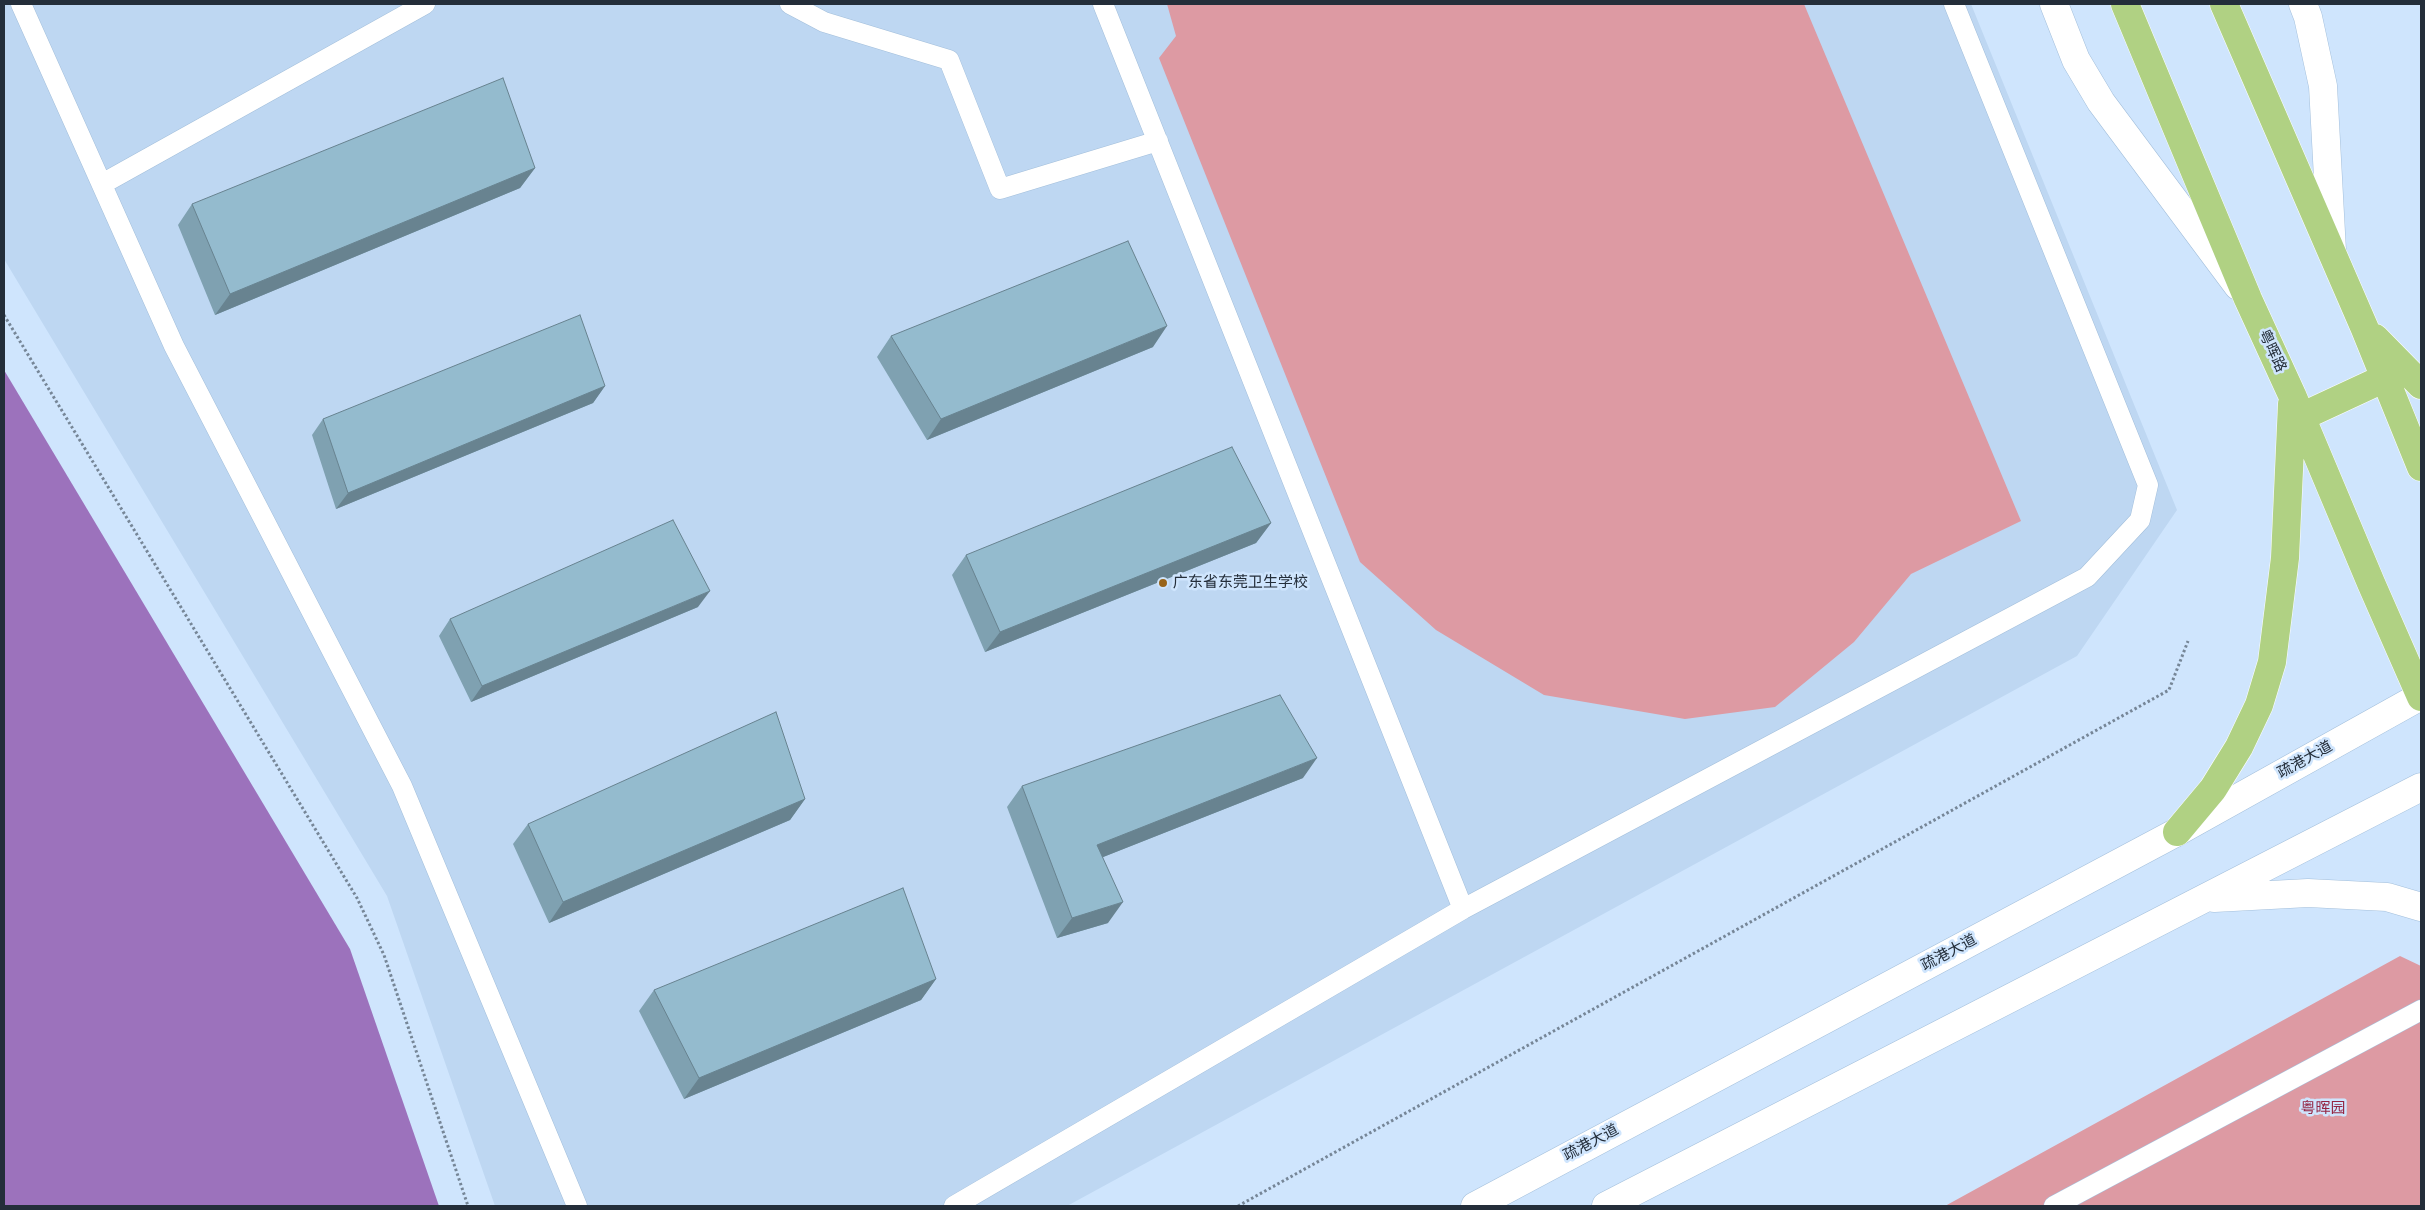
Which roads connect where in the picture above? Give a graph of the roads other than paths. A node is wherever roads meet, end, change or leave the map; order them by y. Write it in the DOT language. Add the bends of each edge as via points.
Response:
graph roads {
  1 [pos="21,4"];
  2 [pos="425,4"];
  3 [pos="790,4"];
  4 [pos="1103,4"];
  5 [pos="1954,4"];
  6 [pos="2054,4"];
  7 [pos="2125,4"];
  8 [pos="2224,4"];
  9 [pos="2303,4"];
  10 [pos="1158,141"];
  11 [pos="102,184"];
  12 [pos="2332,252"];
  13 [pos="2248,299"];
  14 [pos="2365,329"];
  15 [pos="2385,378"];
  16 [pos="2421,385"];
  17 [pos="2297,406"];
  18 [pos="2421,467"];
  19 [pos="2421,696"];
  20 [pos="2421,787"];
  21 [pos="2177,832"];
  22 [pos="2202,899"];
  23 [pos="2421,906"];
  24 [pos="1463,909"];
  25 [pos="2421,1010"];
  26 [pos="577,1206"];
  27 [pos="954,1206"];
  28 [pos="1475,1206"];
  29 [pos="1606,1206"];
  30 [pos="2054,1206"];
  1 -- 11 [label="lane"];
  2 -- 11 [label="lane"];
  3 -- 10 [label="lane" via="824,22 949,60 1000,189"];
  4 -- 10 [label="lane"];
  5 -- 24 [label="lane" via="2148,485 2140,520 2087,577"];
  6 -- 13 [label="main road" via="2076,60 2101,102"];
  7 -- 13 [label="main road, 粤晖路"];
  8 -- 12 [label="main road"];
  9 -- 12 [label="main road" via="2323,86"];
  10 -- 24 [label="lane"];
  11 -- 26 [label="lane" via="174,346 402,786"];
  12 -- 14 [label="main road"];
  13 -- 17 [label="main road, 粤晖路"];
  14 -- 15 [label="main road"];
  14 -- 16 [label="main road"];
  15 -- 17 [label="main road"];
  15 -- 18 [label="main road"];
  17 -- 19 [label="main road, 粤晖路"];
  17 -- 21 [label="main road" via="2286,558 2272,662 2259,705 2239,747 2213,789"];
  19 -- 21 [label="main road, 疏港大道"];
  20 -- 22 [label="main road"];
  21 -- 28 [label="main road, 疏港大道"];
  22 -- 23 [label="main road" via="2308,893 2387,897"];
  22 -- 29 [label="main road"];
  24 -- 27 [label="lane"];
  25 -- 30 [label="lane"];
}
